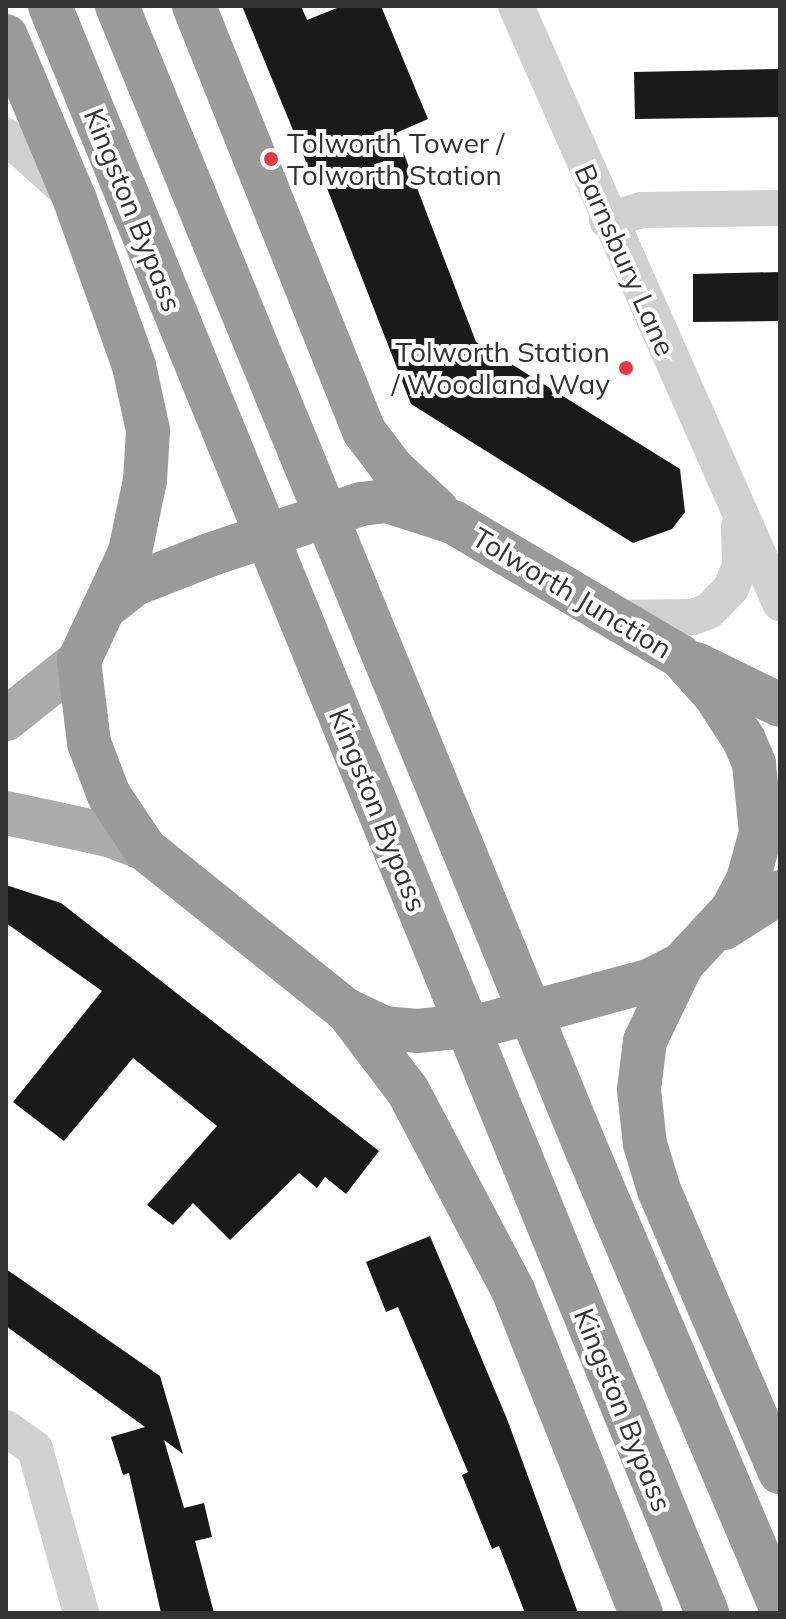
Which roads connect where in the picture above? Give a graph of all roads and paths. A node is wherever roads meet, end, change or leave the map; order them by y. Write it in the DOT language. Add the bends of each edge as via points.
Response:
graph roads {
  1 [pos="50,6"];
  2 [pos="117,6"];
  3 [pos="194,6"];
  4 [pos="516,6"];
  5 [pos="6,36"];
  6 [pos="6,136"];
  7 [pos="75,200"];
  8 [pos="780,208"];
  9 [pos="607,220"];
  10 [pos="737,513"];
  11 [pos="453,522"];
  12 [pos="780,603"];
  13 [pos="101,610"];
  14 [pos="617,618"];
  15 [pos="680,656"];
  16 [pos="79,661"];
  17 [pos="780,705"];
  18 [pos="6,719"];
  19 [pos="6,813"];
  20 [pos="145,849"];
  21 [pos="780,892"];
  22 [pos="694,952"];
  23 [pos="346,1010"];
  24 [pos="6,1428"];
  25 [pos="780,1472"];
  26 [pos="780,1606"];
  27 [pos="81,1613"];
  28 [pos="641,1613"];
  29 [pos="707,1613"];
  1 -- 29 [label="highway, Kingston Bypass"];
  2 -- 26 [label="highway"];
  3 -- 11 [label="highway" via="364,431 392,468"];
  4 -- 9 [label="street, Barnsbury Lane"];
  5 -- 7 [label="highway"];
  6 -- 7 [label="street"];
  7 -- 13 [label="highway" via="134,366 148,430 145,480 130,552"];
  8 -- 9 [label="street" via="641,210"];
  9 -- 10 [label="street, Barnsbury Lane"];
  10 -- 12 [label="street, Barnsbury Lane"];
  10 -- 14 [label="street, Barnsbury Lane" via="740,566 722,601 693,617"];
  11 -- 13 [label="highway, Tolworth Junction, bridge" via="387,501 361,504 135,584"];
  11 -- 14 [label="highway, Tolworth Junction"];
  13 -- 16 [label="highway, Tolworth Junction"];
  14 -- 15 [label="highway, Tolworth Junction"];
  15 -- 17 [label="highway"];
  15 -- 22 [label="highway, Tolworth Junction" via="715,695 744,740 760,801 761,833 748,880 732,910"];
  16 -- 18 [label="main road"];
  16 -- 20 [label="highway, Tolworth Junction" via="89,743 109,795"];
  19 -- 20 [label="main road" via="109,835"];
  20 -- 23 [label="highway, Tolworth Junction"];
  21 -- 22 [label="highway"];
  22 -- 23 [label="highway, Tolworth Junction, bridge" via="648,981 486,1024 417,1031 384,1028"];
  22 -- 25 [label="highway" via="645,1041 639,1090 645,1144 659,1190"];
  23 -- 28 [label="highway" via="408,1091 513,1290"];
  24 -- 27 [label="street" via="35,1449"];
}
